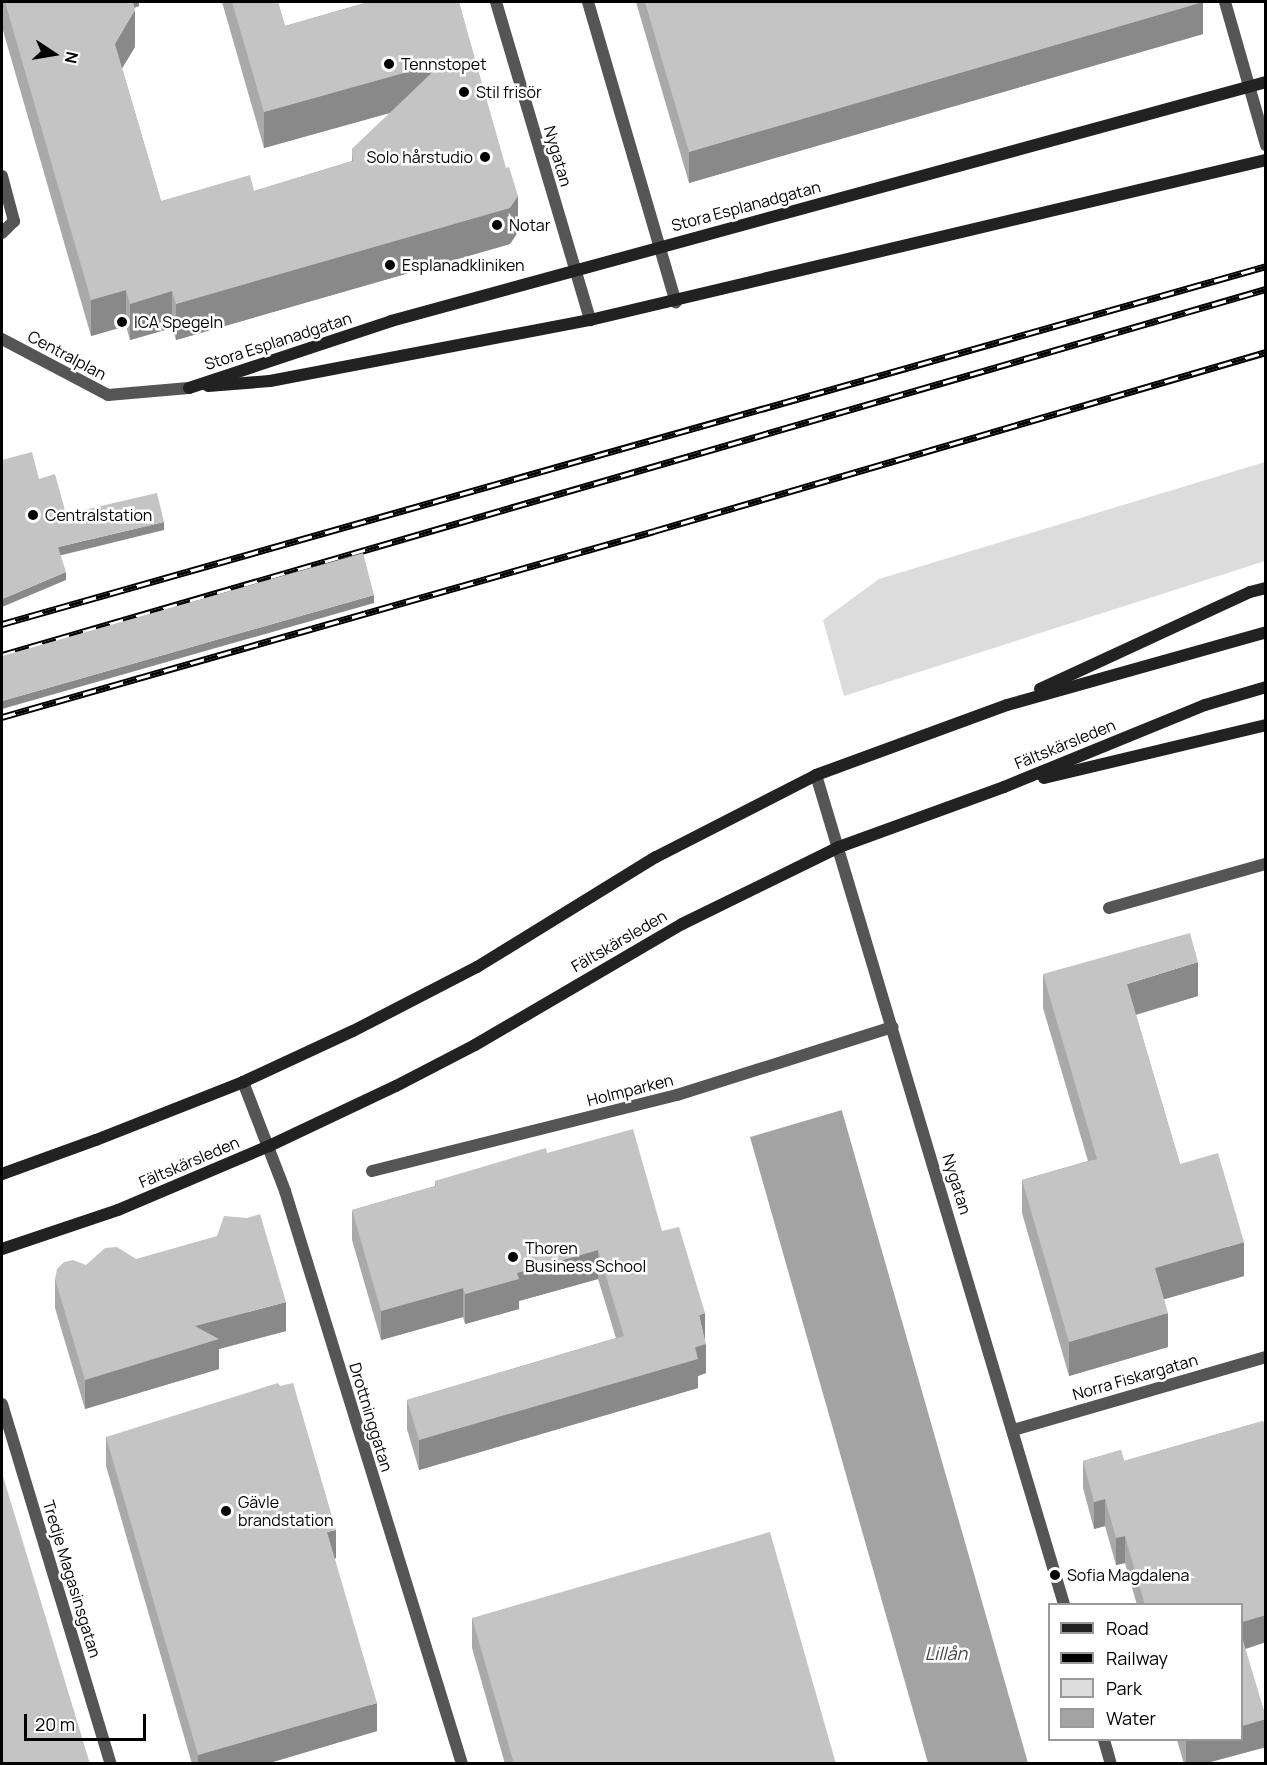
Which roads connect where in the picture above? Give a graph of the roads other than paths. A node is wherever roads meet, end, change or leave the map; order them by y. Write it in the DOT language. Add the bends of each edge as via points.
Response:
graph roads {
  1 [pos="496,2"];
  2 [pos="588,2"];
  3 [pos="1225,2"];
  4 [pos="1266,82"];
  5 [pos="1249,86"];
  6 [pos="1266,145"];
  7 [pos="1266,160"];
  8 [pos="2,176"];
  9 [pos="2,233"];
  10 [pos="660,246"];
  11 [pos="574,269"];
  12 [pos="676,302"];
  13 [pos="590,320"];
  14 [pos="2,339"];
  15 [pos="189,388"];
  16 [pos="1266,588"];
  17 [pos="1266,632"];
  18 [pos="1266,687"];
  19 [pos="1007,705"];
  20 [pos="1266,725"];
  21 [pos="816,775"];
  22 [pos="1004,787"];
  23 [pos="839,847"];
  24 [pos="1266,864"];
  25 [pos="1109,908"];
  26 [pos="893,1027"];
  27 [pos="243,1082"];
  28 [pos="269,1146"];
  29 [pos="372,1172"];
  30 [pos="2,1174"];
  31 [pos="2,1250"];
  32 [pos="1266,1356"];
  33 [pos="2,1404"];
  34 [pos="1013,1430"];
  35 [pos="1063,1603"];
  36 [pos="1104,1741"];
  37 [pos="111,1764"];
  38 [pos="462,1764"];
  39 [pos="1111,1764"];
  1 -- 11 [label="street, Nygatan"];
  2 -- 10 [label="street"];
  3 -- 5 [label="street"];
  4 -- 5 [label="main road, Stora Esplanadgatan"];
  5 -- 6 [label="street"];
  5 -- 10 [label="main road, Stora Esplanadgatan"];
  7 -- 12 [label="main road, Stora Esplanadgatan"];
  8 -- 9 [label="street" via="15,221"];
  10 -- 11 [label="main road, Stora Esplanadgatan"];
  10 -- 12 [label="street"];
  11 -- 13 [label="street, Nygatan"];
  11 -- 15 [label="main road, Stora Esplanadgatan" via="391,321"];
  12 -- 13 [label="main road, Stora Esplanadgatan"];
  13 -- 15 [label="main road, Stora Esplanadgatan" via="270,381"];
  14 -- 15 [label="street, Centralplan" via="108,395"];
  16 -- 19 [label="main road"];
  17 -- 19 [label="main road"];
  18 -- 22 [label="main road, Fältskärsleden" via="1205,705"];
  19 -- 21 [label="main road"];
  20 -- 22 [label="main road"];
  21 -- 23 [label="street, Nygatan"];
  21 -- 27 [label="main road" via="656,857 477,967"];
  22 -- 23 [label="main road, Fältskärsleden"];
  23 -- 26 [label="street, Nygatan"];
  23 -- 28 [label="main road, Fältskärsleden" via="682,924 475,1045"];
  24 -- 25 [label="street"];
  26 -- 29 [label="street, Holmparken" via="677,1095"];
  26 -- 34 [label="street, Nygatan"];
  27 -- 28 [label="street, Drottninggatan"];
  27 -- 30 [label="main road"];
  28 -- 31 [label="main road, Fältskärsleden" via="118,1210"];
  28 -- 38 [label="street, Drottninggatan"];
  32 -- 34 [label="street, Norra Fiskargatan"];
  33 -- 37 [label="street, Tredje Magasinsgatan"];
  34 -- 35 [label="street, Nygatan"];
  36 -- 39 [label="street"];
}
